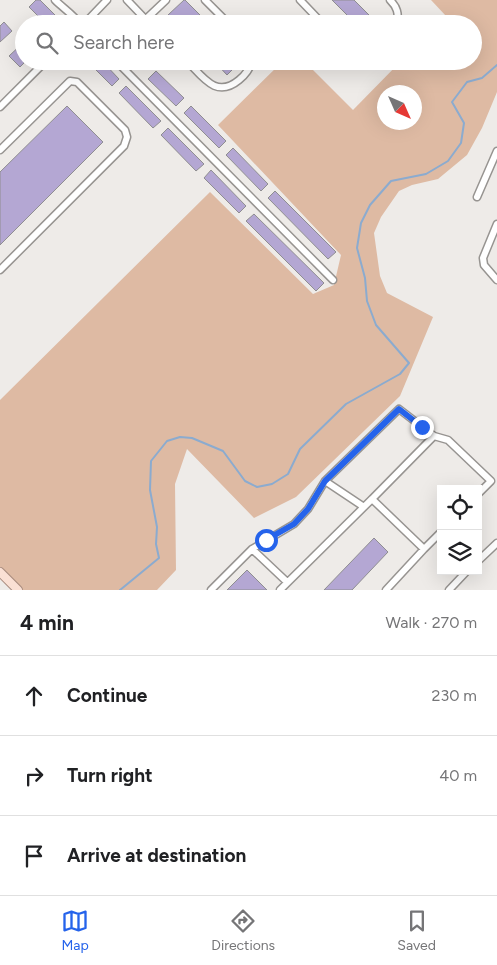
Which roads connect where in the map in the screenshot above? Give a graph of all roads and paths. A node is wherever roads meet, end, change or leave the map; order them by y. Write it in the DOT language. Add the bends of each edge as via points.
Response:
graph roads {
  1 [pos="55,0"];
  2 [pos="107,0"];
  3 [pos="127,0"];
  4 [pos="166,0"];
  5 [pos="205,0"];
  6 [pos="300,0"];
  7 [pos="390,0"];
  8 [pos="72,15"];
  9 [pos="91,15"];
  10 [pos="141,15"];
  11 [pos="154,15"];
  12 [pos="220,15"];
  13 [pos="314,15"];
  14 [pos="398,15"];
  15 [pos="37,70"];
  16 [pos="125,70"];
  17 [pos="196,70"];
  18 [pos="248,70"];
  19 [pos="0,107"];
  20 [pos="0,150"];
  21 [pos="497,151"];
  22 [pos="477,197"];
  23 [pos="497,224"];
  24 [pos="0,270"];
  25 [pos="333,280"];
  26 [pos="497,280"];
  27 [pos="434,436"];
  28 [pos="325,481"];
  29 [pos="491,481"];
  30 [pos="497,487"];
  31 [pos="482,490"];
  32 [pos="372,499"];
  33 [pos="364,507"];
  34 [pos="437,536"];
  35 [pos="497,542"];
  36 [pos="252,549"];
  37 [pos="424,549"];
  38 [pos="482,557"];
  39 [pos="0,572"];
  40 [pos="464,575"];
  41 [pos="287,582"];
  42 [pos="18,590"];
  43 [pos="211,590"];
  44 [pos="280,590"];
  45 [pos="386,590"];
  46 [pos="449,590"];
  1 -- 8 [label="street"];
  2 -- 9 [label="street"];
  3 -- 10 [label="street"];
  4 -- 11 [label="street"];
  5 -- 12 [label="street"];
  6 -- 13 [label="street"];
  7 -- 14 [label="street" via="396,6"];
  15 -- 19 [label="street"];
  16 -- 25 [label="street"];
  17 -- 18 [label="street" via="207,82 217,88 225,88 235,84"];
  20 -- 24 [label="street" via="70,81 77,82 125,130 127,137 124,146"];
  21 -- 22 [label="street"];
  23 -- 26 [label="street" via="482,258"];
  27 -- 28 [label="street" via="399,409"];
  27 -- 29 [label="street" via="448,440"];
  27 -- 32 [label="street"];
  28 -- 33 [label="street"];
  28 -- 36 [label="street" via="308,509 294,524"];
  29 -- 30 [label="street"];
  29 -- 31 [label="street"];
  32 -- 33 [label="street"];
  32 -- 37 [label="street"];
  33 -- 41 [label="street"];
  34 -- 37 [label="street"];
  35 -- 38 [label="street"];
  36 -- 41 [label="street"];
  36 -- 43 [label="street"];
  37 -- 45 [label="street"];
  39 -- 42 [label="main road"];
  40 -- 46 [label="street"];
  41 -- 44 [label="street"];
}
